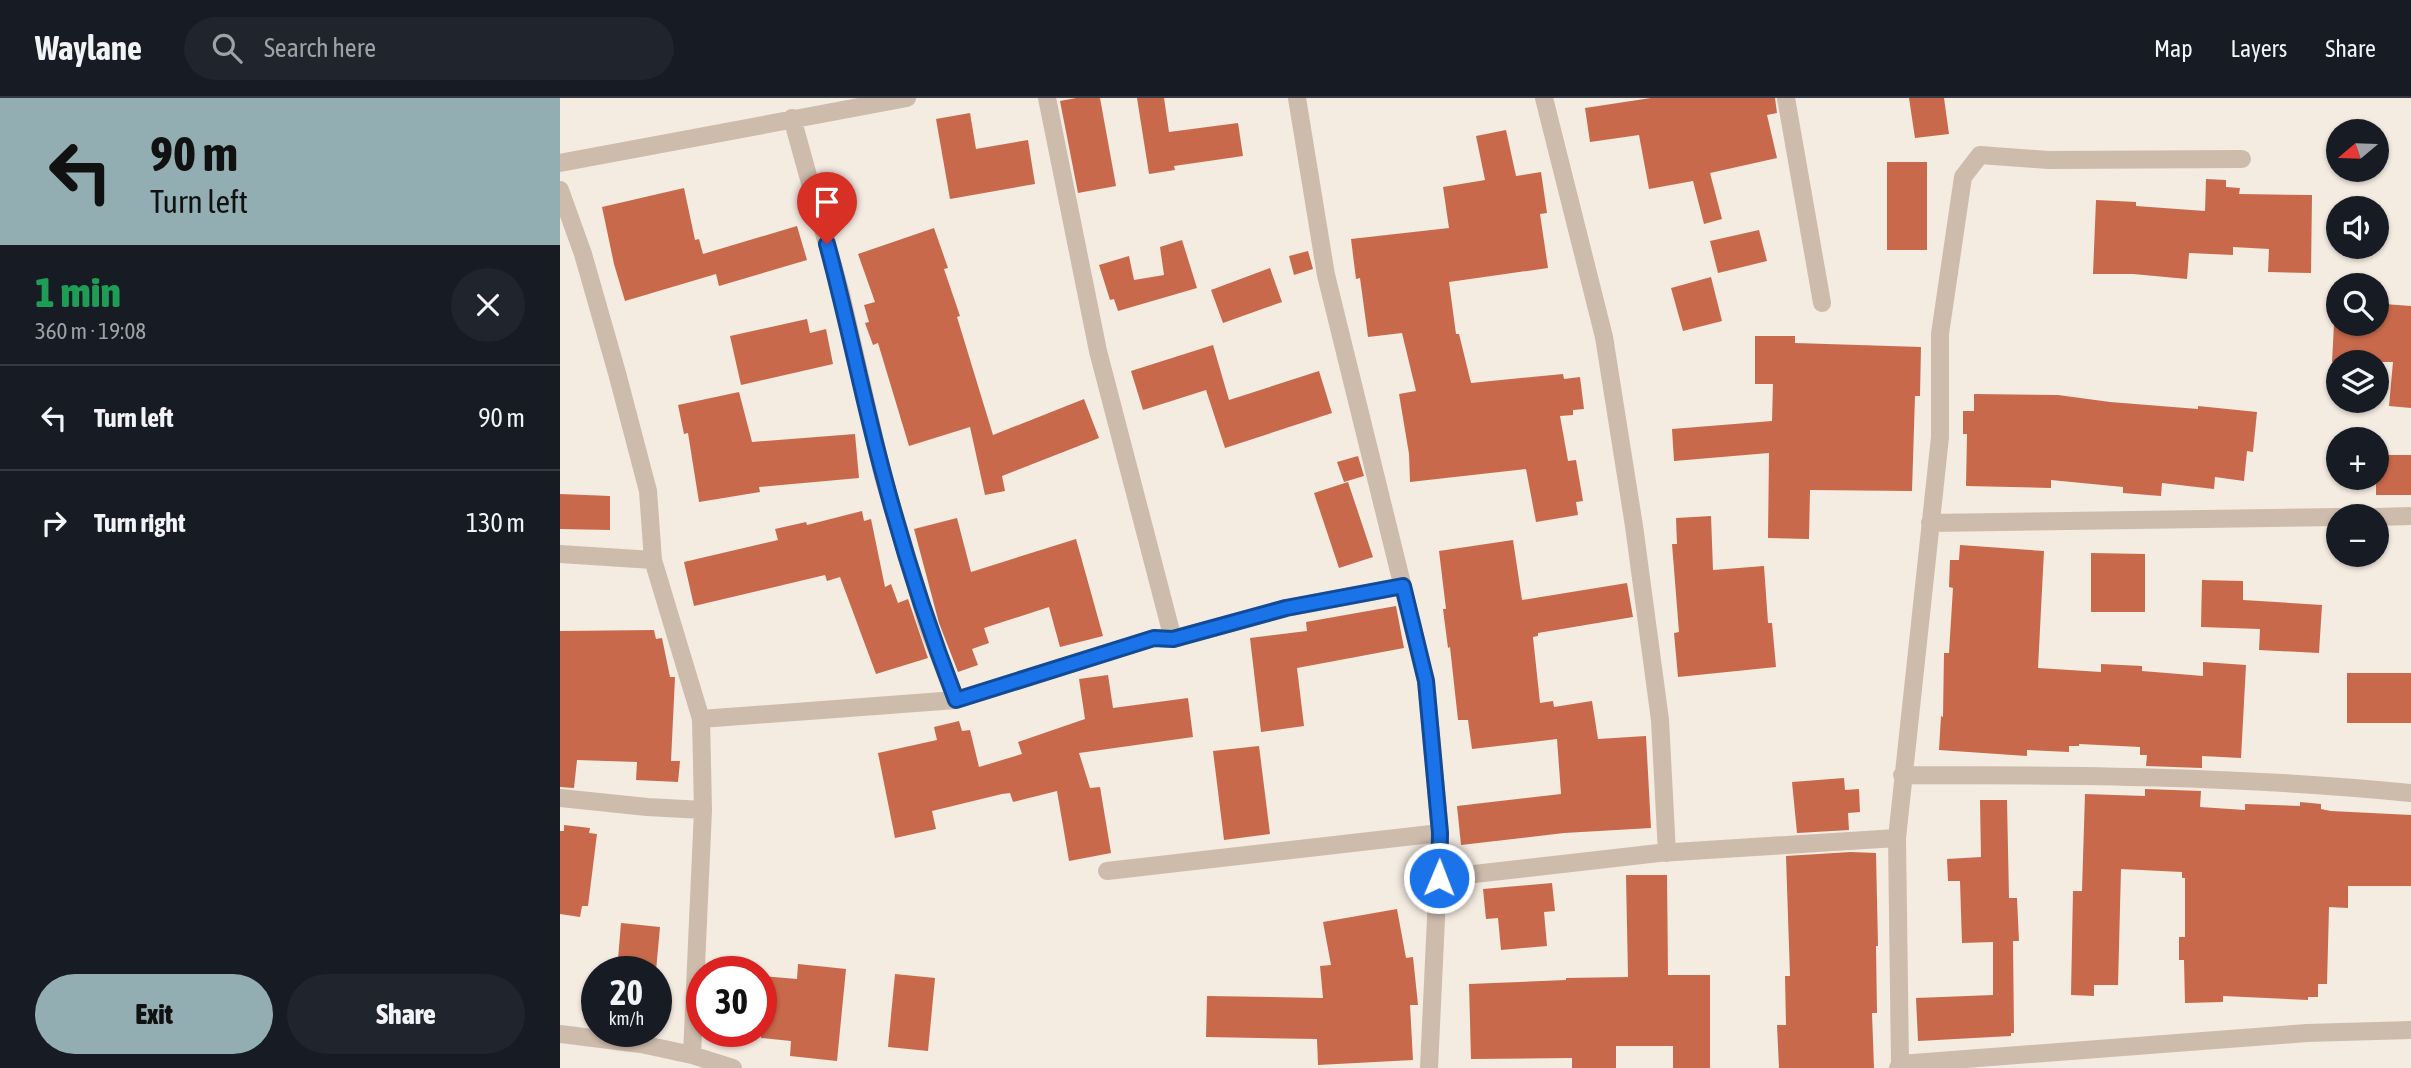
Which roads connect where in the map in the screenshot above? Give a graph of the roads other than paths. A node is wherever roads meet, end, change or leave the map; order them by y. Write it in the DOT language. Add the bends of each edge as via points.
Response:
graph roads {
  1 [pos="907,98"];
  2 [pos="1047,98"];
  3 [pos="1297,98"];
  4 [pos="1544,98"];
  5 [pos="1786,98"];
  6 [pos="792,118"];
  7 [pos="2242,159"];
  8 [pos="560,163"];
  9 [pos="560,190"];
  10 [pos="1822,303"];
  11 [pos="2411,516"];
  12 [pos="2326,517"];
  13 [pos="2389,517"];
  14 [pos="1930,523"];
  15 [pos="560,554"];
  16 [pos="653,560"];
  17 [pos="1403,586"];
  18 [pos="1173,639"];
  19 [pos="956,700"];
  20 [pos="701,719"];
  21 [pos="1902,775"];
  22 [pos="2411,793"];
  23 [pos="560,798"];
  24 [pos="703,810"];
  25 [pos="1440,833"];
  26 [pos="1897,838"];
  27 [pos="1667,853"];
  28 [pos="1107,871"];
  29 [pos="1439,878"];
  30 [pos="2411,1030"];
  31 [pos="560,1034"];
  32 [pos="692,1055"];
  33 [pos="1899,1066"];
  34 [pos="733,1068"];
  35 [pos="1429,1068"];
  1 -- 6 [label="street"];
  2 -- 18 [label="street" via="1098,351"];
  3 -- 17 [label="street" via="1326,275"];
  4 -- 27 [label="street" via="1604,337 1660,720"];
  5 -- 10 [label="street"];
  6 -- 8 [label="street"];
  6 -- 19 [label="street" via="841,294 883,476 928,628"];
  7 -- 14 [label="street" via="2048,160 1980,155 1963,177 1940,334 1940,437"];
  9 -- 16 [label="street" via="583,254 648,491"];
  11 -- 13 [label="street"];
  12 -- 14 [label="street"];
  14 -- 21 [label="street"];
  15 -- 16 [label="street"];
  16 -- 20 [label="street"];
  17 -- 18 [label="street" via="1286,608"];
  17 -- 25 [label="street" via="1426,681"];
  18 -- 19 [label="street" via="1154,638"];
  19 -- 20 [label="street"];
  20 -- 24 [label="street"];
  21 -- 22 [label="street" via="2097,775 2310,783"];
  21 -- 26 [label="street"];
  23 -- 24 [label="street"];
  24 -- 32 [label="street"];
  25 -- 28 [label="street"];
  25 -- 29 [label="street"];
  26 -- 27 [label="street"];
  26 -- 33 [label="street"];
  27 -- 29 [label="street"];
  29 -- 35 [label="street"];
  30 -- 33 [label="street" via="2307,1033"];
  31 -- 32 [label="street"];
  32 -- 34 [label="street"];
}
